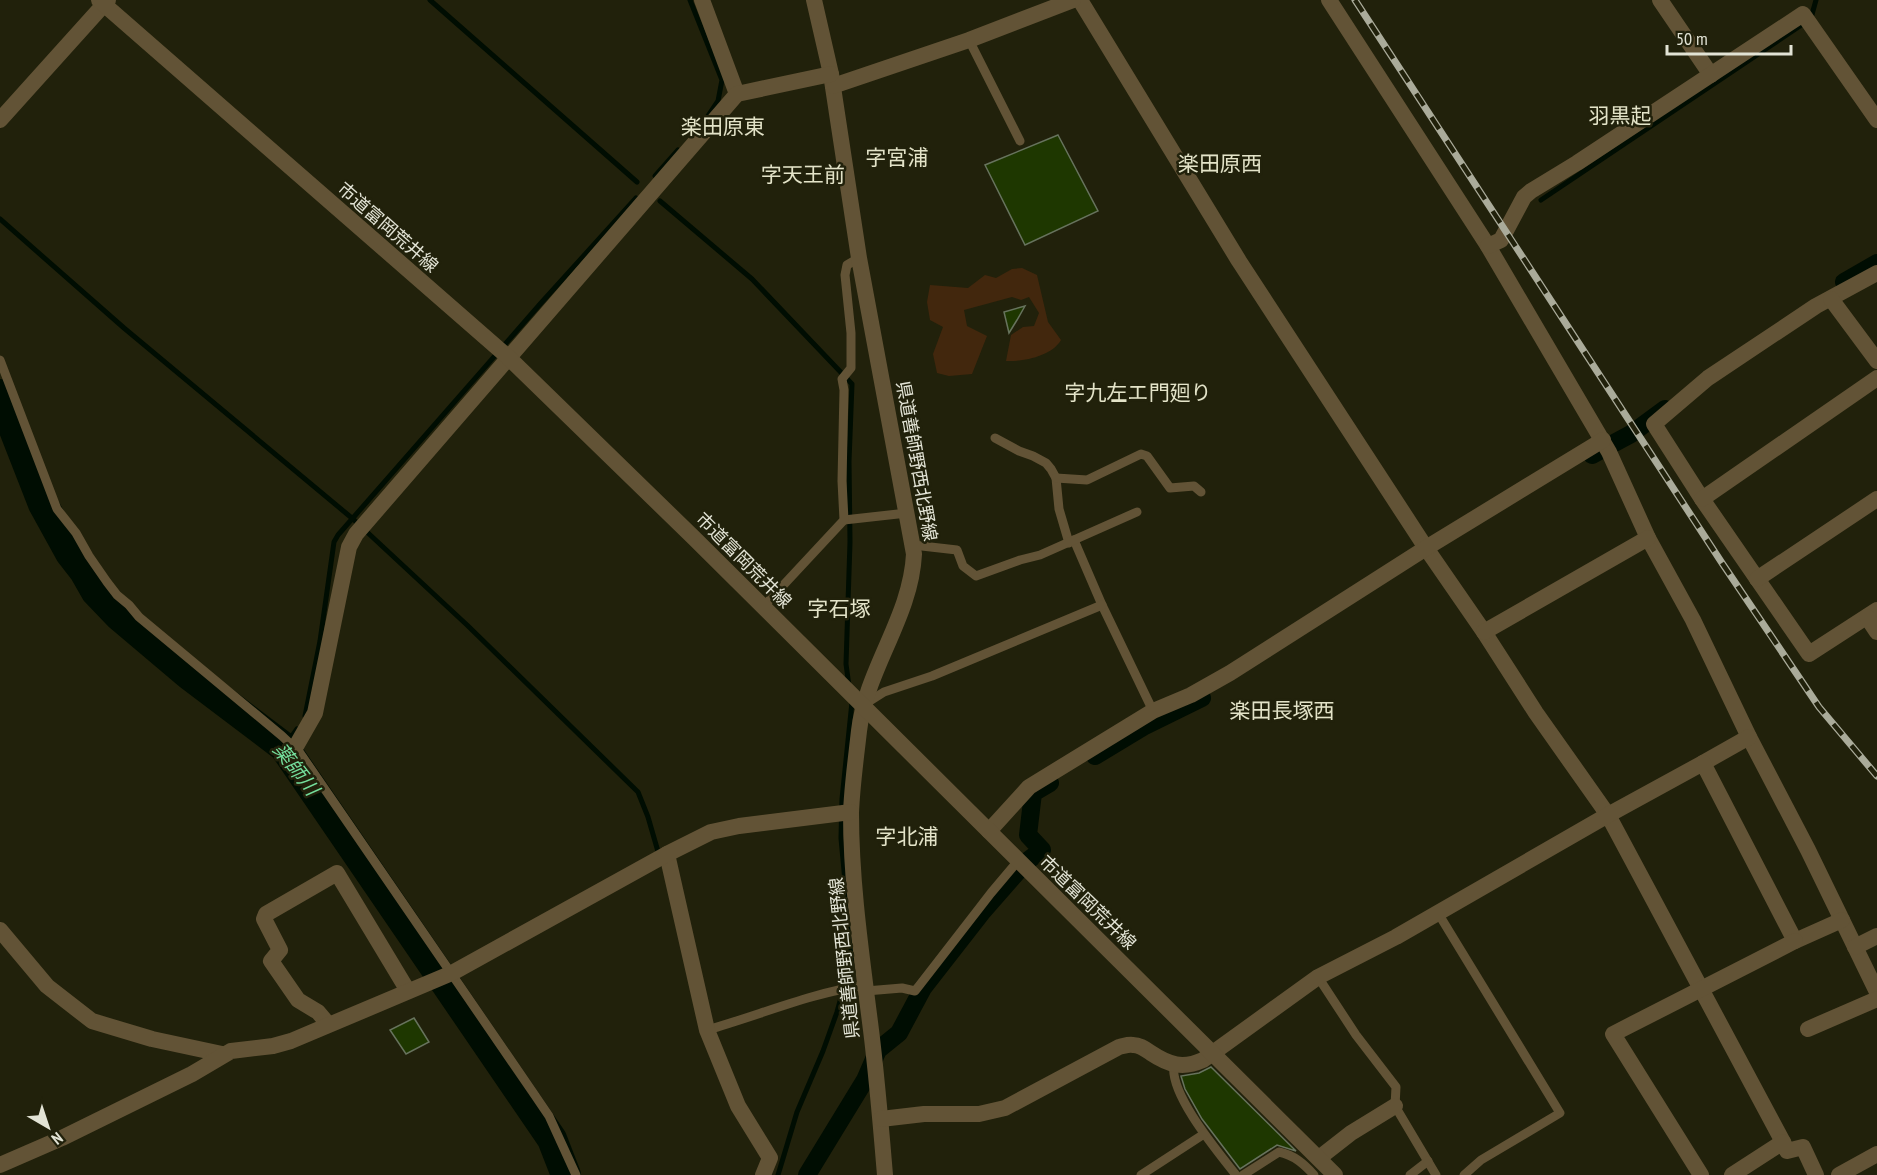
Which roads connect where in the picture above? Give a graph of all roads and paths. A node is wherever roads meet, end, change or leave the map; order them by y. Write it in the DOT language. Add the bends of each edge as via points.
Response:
graph roads {
  1 [pos="702,0"];
  2 [pos="814,0"];
  3 [pos="1073,0"];
  4 [pos="1080,0"];
  5 [pos="1329,0"];
  6 [pos="1660,0"];
  7 [pos="104,1"];
  8 [pos="969,40"];
  9 [pos="1711,75"];
  10 [pos="832,80"];
  11 [pos="737,94"];
  12 [pos="0,120"];
  13 [pos="1877,120"];
  14 [pos="1020,141"];
  15 [pos="1488,246"];
  16 [pos="859,258"];
  17 [pos="1877,273"];
  18 [pos="1831,299"];
  19 [pos="508,357"];
  20 [pos="0,360"];
  21 [pos="1877,362"];
  22 [pos="1877,378"];
  23 [pos="995,438"];
  24 [pos="1606,446"];
  25 [pos="1056,478"];
  26 [pos="1201,492"];
  27 [pos="1702,499"];
  28 [pos="1877,499"];
  29 [pos="1137,512"];
  30 [pos="907,513"];
  31 [pos="844,520"];
  32 [pos="1648,538"];
  33 [pos="1072,542"];
  34 [pos="913,544"];
  35 [pos="1430,554"];
  36 [pos="1757,579"];
  37 [pos="1102,605"];
  38 [pos="763,606"];
  39 [pos="1872,614"];
  40 [pos="1484,632"];
  41 [pos="1877,632"];
  42 [pos="863,705"];
  43 [pos="1153,711"];
  44 [pos="1749,737"];
  45 [pos="295,748"];
  46 [pos="1703,763"];
  47 [pos="843,813"];
  48 [pos="1608,814"];
  49 [pos="989,831"];
  50 [pos="660,858"];
  51 [pos="1022,865"];
  52 [pos="1438,913"];
  53 [pos="1842,920"];
  54 [pos="0,930"];
  55 [pos="1877,936"];
  56 [pos="1795,941"];
  57 [pos="1855,947"];
  58 [pos="452,973"];
  59 [pos="1318,977"];
  60 [pos="866,988"];
  61 [pos="1702,989"];
  62 [pos="408,992"];
  63 [pos="1877,992"];
  64 [pos="1877,999"];
  65 [pos="328,1024"];
  66 [pos="1808,1029"];
  67 [pos="707,1030"];
  68 [pos="1213,1052"];
  69 [pos="222,1054"];
  70 [pos="1174,1065"];
  71 [pos="1395,1106"];
  72 [pos="880,1119"];
  73 [pos="1204,1134"];
  74 [pos="1783,1142"];
  75 [pos="1877,1154"];
  76 [pos="1319,1158"];
  77 [pos="1428,1161"];
  78 [pos="0,1165"];
  79 [pos="576,1175"];
  80 [pos="763,1175"];
  81 [pos="885,1175"];
  82 [pos="1141,1175"];
  83 [pos="1236,1175"];
  84 [pos="1243,1175"];
  85 [pos="1314,1175"];
  86 [pos="1335,1175"];
  87 [pos="1410,1175"];
  88 [pos="1436,1175"];
  89 [pos="1464,1175"];
  90 [pos="1701,1175"];
  91 [pos="1732,1175"];
  92 [pos="1816,1175"];
  93 [pos="1839,1175"];
  1 -- 11 [label="street"];
  2 -- 10 [label="street, 県道善師野西北野線"];
  3 -- 8 [label="street"];
  4 -- 35 [label="street" via="1239,261"];
  5 -- 15 [label="street"];
  6 -- 9 [label="street"];
  7 -- 12 [label="street"];
  7 -- 19 [label="street, 市道富岡荒井線"];
  8 -- 10 [label="street"];
  8 -- 14 [label="lane"];
  9 -- 13 [label="street" via="1808,21"];
  9 -- 15 [label="street" via="1531,191 1501,240"];
  10 -- 11 [label="street"];
  10 -- 16 [label="street, 県道善師野西北野線"];
  11 -- 19 [label="street"];
  15 -- 24 [label="street"];
  16 -- 30 [label="street, 県道善師野西北野線"];
  16 -- 31 [label="lane" via="847,265 845,275 851,368 842,380"];
  17 -- 18 [label="street"];
  18 -- 21 [label="street"];
  18 -- 27 [label="street" via="1708,378 1654,424"];
  19 -- 38 [label="street, 市道富岡荒井線"];
  19 -- 45 [label="street" via="349,547 315,713"];
  20 -- 45 [label="lane" via="57,509 107,582 139,617"];
  22 -- 27 [label="street"];
  23 -- 25 [label="lane" via="1046,463"];
  24 -- 32 [label="street"];
  24 -- 35 [label="street"];
  25 -- 26 [label="lane" via="1088,480 1141,454 1147,456 1170,488 1194,486"];
  25 -- 33 [label="lane" via="1059,509"];
  27 -- 36 [label="street"];
  28 -- 36 [label="street"];
  29 -- 33 [label="lane"];
  30 -- 31 [label="lane"];
  30 -- 34 [label="street, 県道善師野西北野線"];
  31 -- 38 [label="lane"];
  32 -- 40 [label="street"];
  32 -- 44 [label="street" via="1693,620"];
  33 -- 34 [label="lane" via="976,576 963,566 957,550"];
  33 -- 37 [label="lane"];
  34 -- 42 [label="street, 県道善師野西北野線" via="913,569 907,593"];
  35 -- 40 [label="street"];
  35 -- 43 [label="street" via="1230,673"];
  36 -- 39 [label="street" via="1809,654"];
  37 -- 42 [label="lane" via="884,692"];
  37 -- 43 [label="lane"];
  38 -- 42 [label="street, 市道富岡荒井線"];
  39 -- 41 [label="street"];
  40 -- 48 [label="street"];
  42 -- 47 [label="street, 県道善師野西北野線"];
  42 -- 49 [label="street, 市道富岡荒井線"];
  43 -- 49 [label="street" via="1029,787"];
  44 -- 46 [label="street"];
  44 -- 53 [label="street"];
  45 -- 58 [label="lane"];
  46 -- 48 [label="street"];
  46 -- 56 [label="street"];
  47 -- 50 [label="street" via="711,832"];
  47 -- 60 [label="street, 県道善師野西北野線"];
  48 -- 52 [label="street"];
  48 -- 61 [label="street"];
  49 -- 51 [label="street, 市道富岡荒井線"];
  50 -- 58 [label="street"];
  50 -- 67 [label="street"];
  51 -- 60 [label="lane" via="977,910 915,991"];
  51 -- 68 [label="street, 市道富岡荒井線"];
  52 -- 59 [label="street"];
  52 -- 89 [label="lane" via="1560,1113 1481,1160"];
  53 -- 56 [label="street"];
  53 -- 57 [label="street"];
  54 -- 69 [label="street" via="47,986 92,1021"];
  55 -- 57 [label="street"];
  56 -- 61 [label="street"];
  57 -- 63 [label="street"];
  58 -- 62 [label="street"];
  58 -- 79 [label="lane" via="549,1116"];
  59 -- 68 [label="street"];
  59 -- 71 [label="lane" via="1396,1087"];
  60 -- 67 [label="lane" via="850,987"];
  60 -- 72 [label="street, 県道善師野西北野線"];
  61 -- 74 [label="street"];
  61 -- 90 [label="street" via="1613,1034"];
  62 -- 65 [label="street"];
  62 -- 65 [label="street" via="337,873 266,914 264,919 280,950 271,962 298,1000 318,1012"];
  64 -- 66 [label="street"];
  65 -- 69 [label="street" via="282,1044"];
  67 -- 80 [label="street" via="738,1106 770,1158"];
  68 -- 70 [label="street" via="1193,1064"];
  68 -- 76 [label="street, 市道富岡荒井線"];
  69 -- 78 [label="street" via="192,1074"];
  70 -- 72 [label="street" via="1132,1044 1119,1047 1005,1108 979,1114"];
  70 -- 73 [label="lane" via="1178,1088"];
  71 -- 76 [label="street"];
  71 -- 77 [label="lane"];
  72 -- 81 [label="street, 県道善師野西北野線"];
  73 -- 82 [label="lane"];
  73 -- 83 [label="lane"];
  74 -- 91 [label="street"];
  74 -- 92 [label="street" via="1787,1151 1803,1147"];
  75 -- 93 [label="street"];
  76 -- 86 [label="street, 市道富岡荒井線"];
  77 -- 87 [label="lane"];
  77 -- 88 [label="lane"];
  84 -- 85 [label="lane" via="1279,1152 1301,1162"];
}
